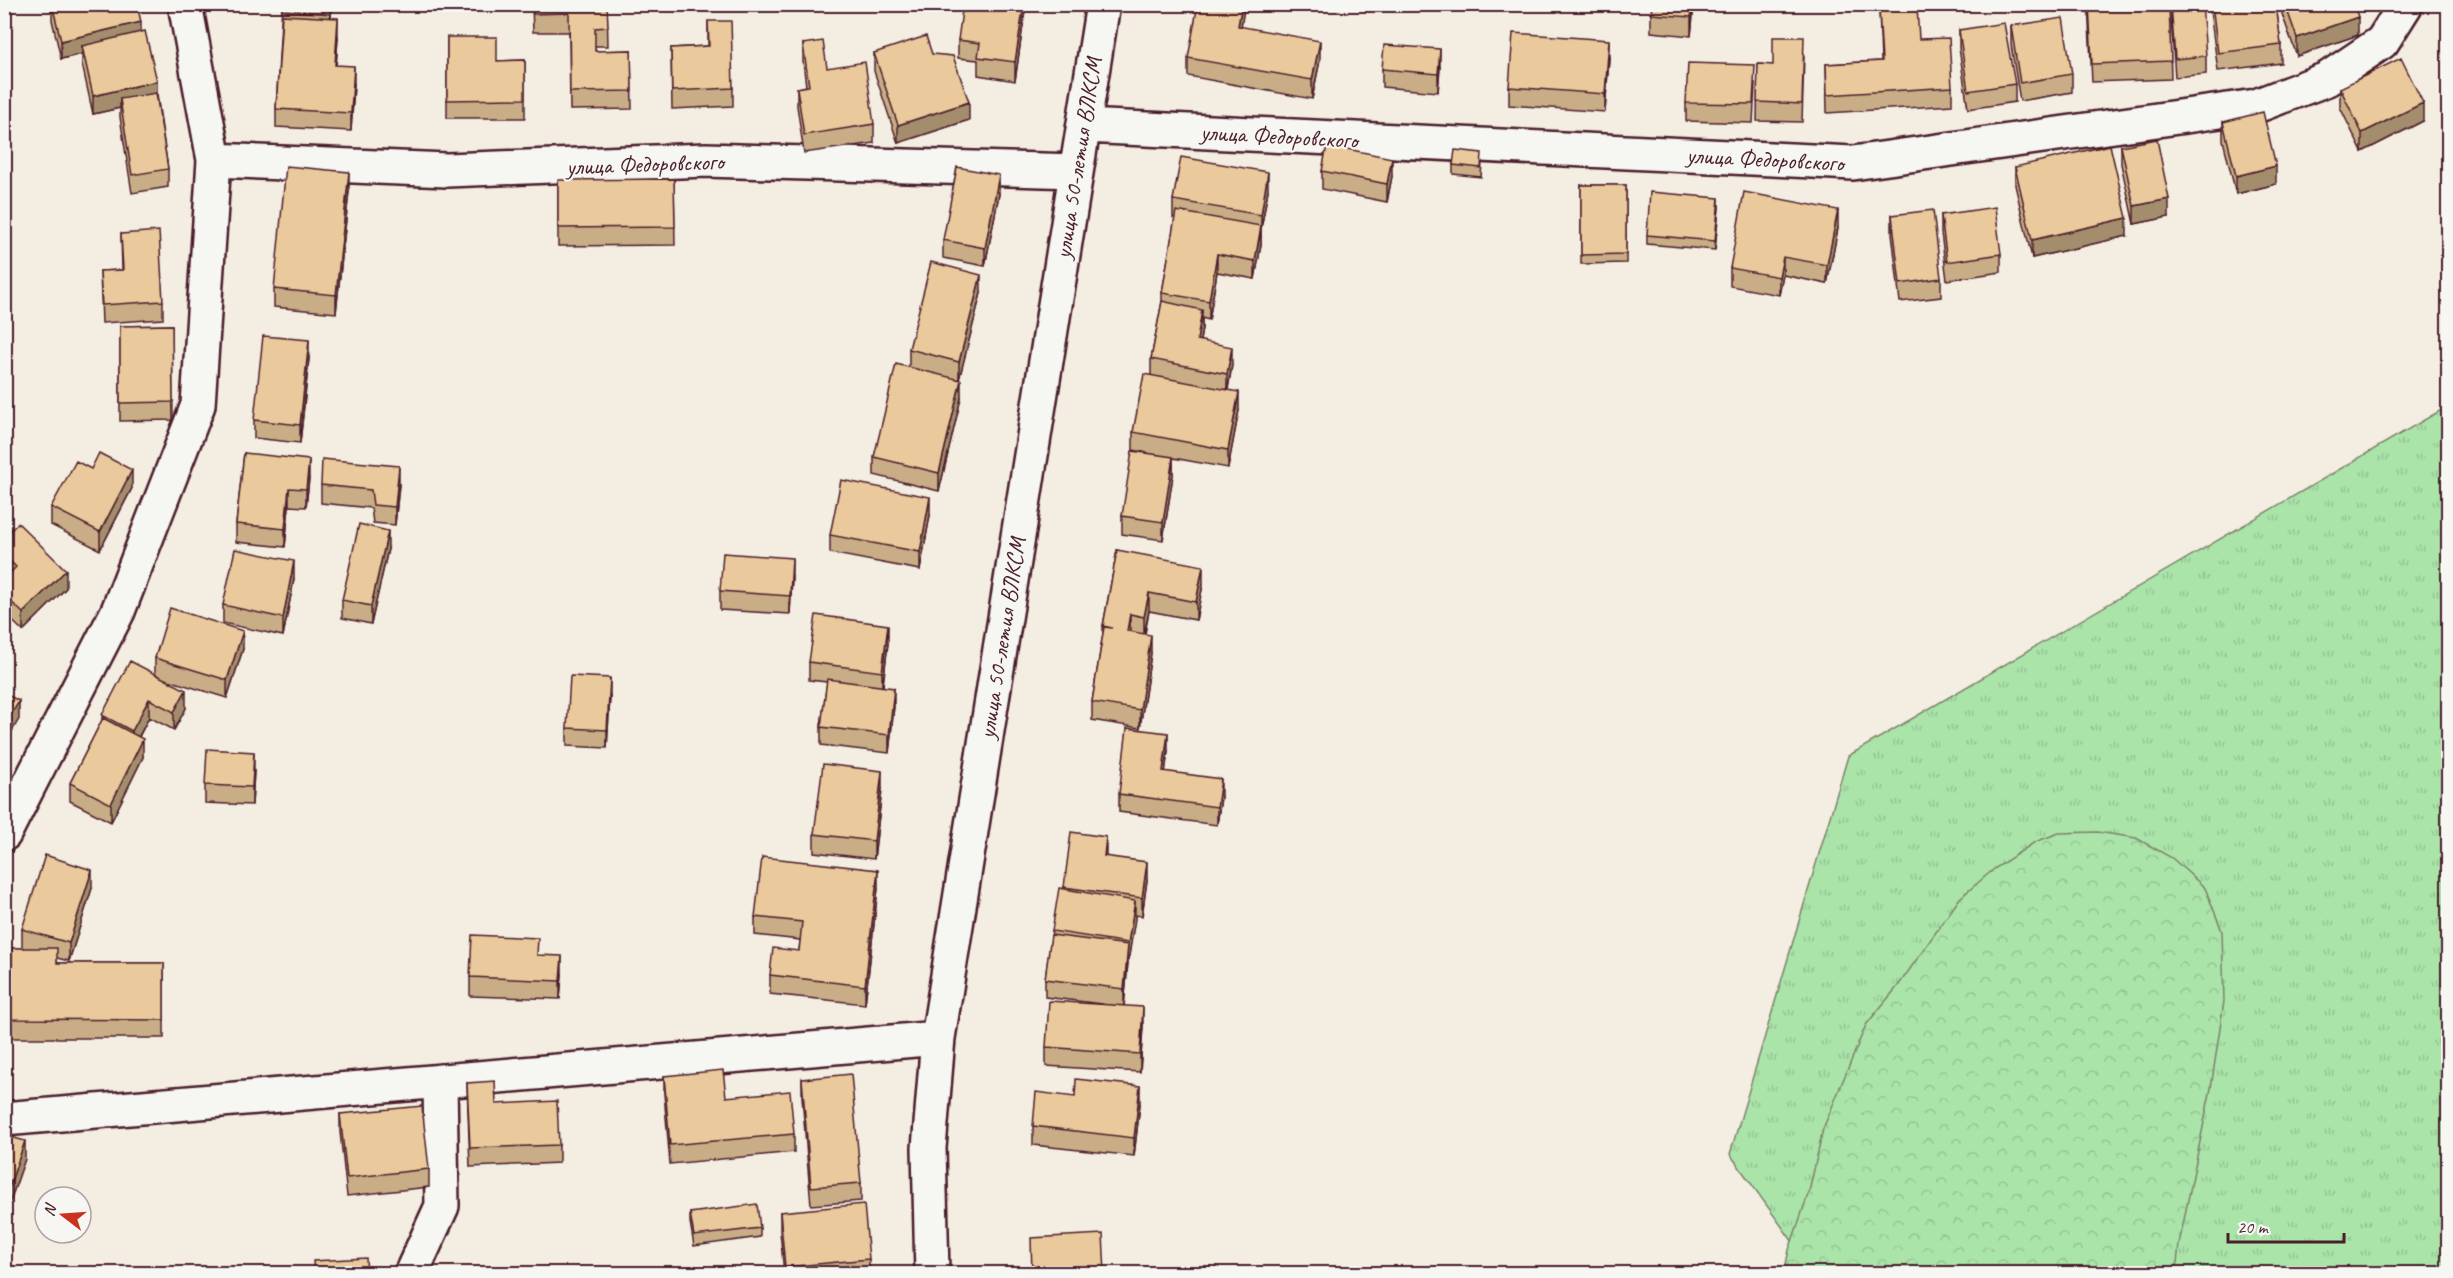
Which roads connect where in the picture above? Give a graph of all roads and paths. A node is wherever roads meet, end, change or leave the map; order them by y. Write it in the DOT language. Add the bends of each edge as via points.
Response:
graph roads {
  1 [pos="185,4"];
  2 [pos="1103,4"];
  3 [pos="2406,4"];
  4 [pos="1083,126"];
  5 [pos="214,160"];
  6 [pos="1076,171"];
  7 [pos="4,834"];
  8 [pos="938,1038"];
  9 [pos="440,1081"];
  10 [pos="4,1119"];
  11 [pos="411,1274"];
  12 [pos="932,1274"];
  1 -- 5 [label="street"];
  2 -- 4 [label="street, улица 50-летия ВЛКСМ"];
  3 -- 4 [label="street, улица Федоровского" via="2382,42 2327,79 2256,106 1852,163"];
  4 -- 6 [label="street, улица 50-летия ВЛКСМ"];
  5 -- 6 [label="street, улица Федоровского" via="447,170 706,160"];
  5 -- 7 [label="street" via="198,405 118,611"];
  6 -- 8 [label="street, улица 50-летия ВЛКСМ"];
  8 -- 9 [label="street"];
  8 -- 12 [label="street, улица 50-летия ВЛКСМ" via="929,1148"];
  9 -- 10 [label="street"];
  9 -- 11 [label="street" via="442,1206"];
}
